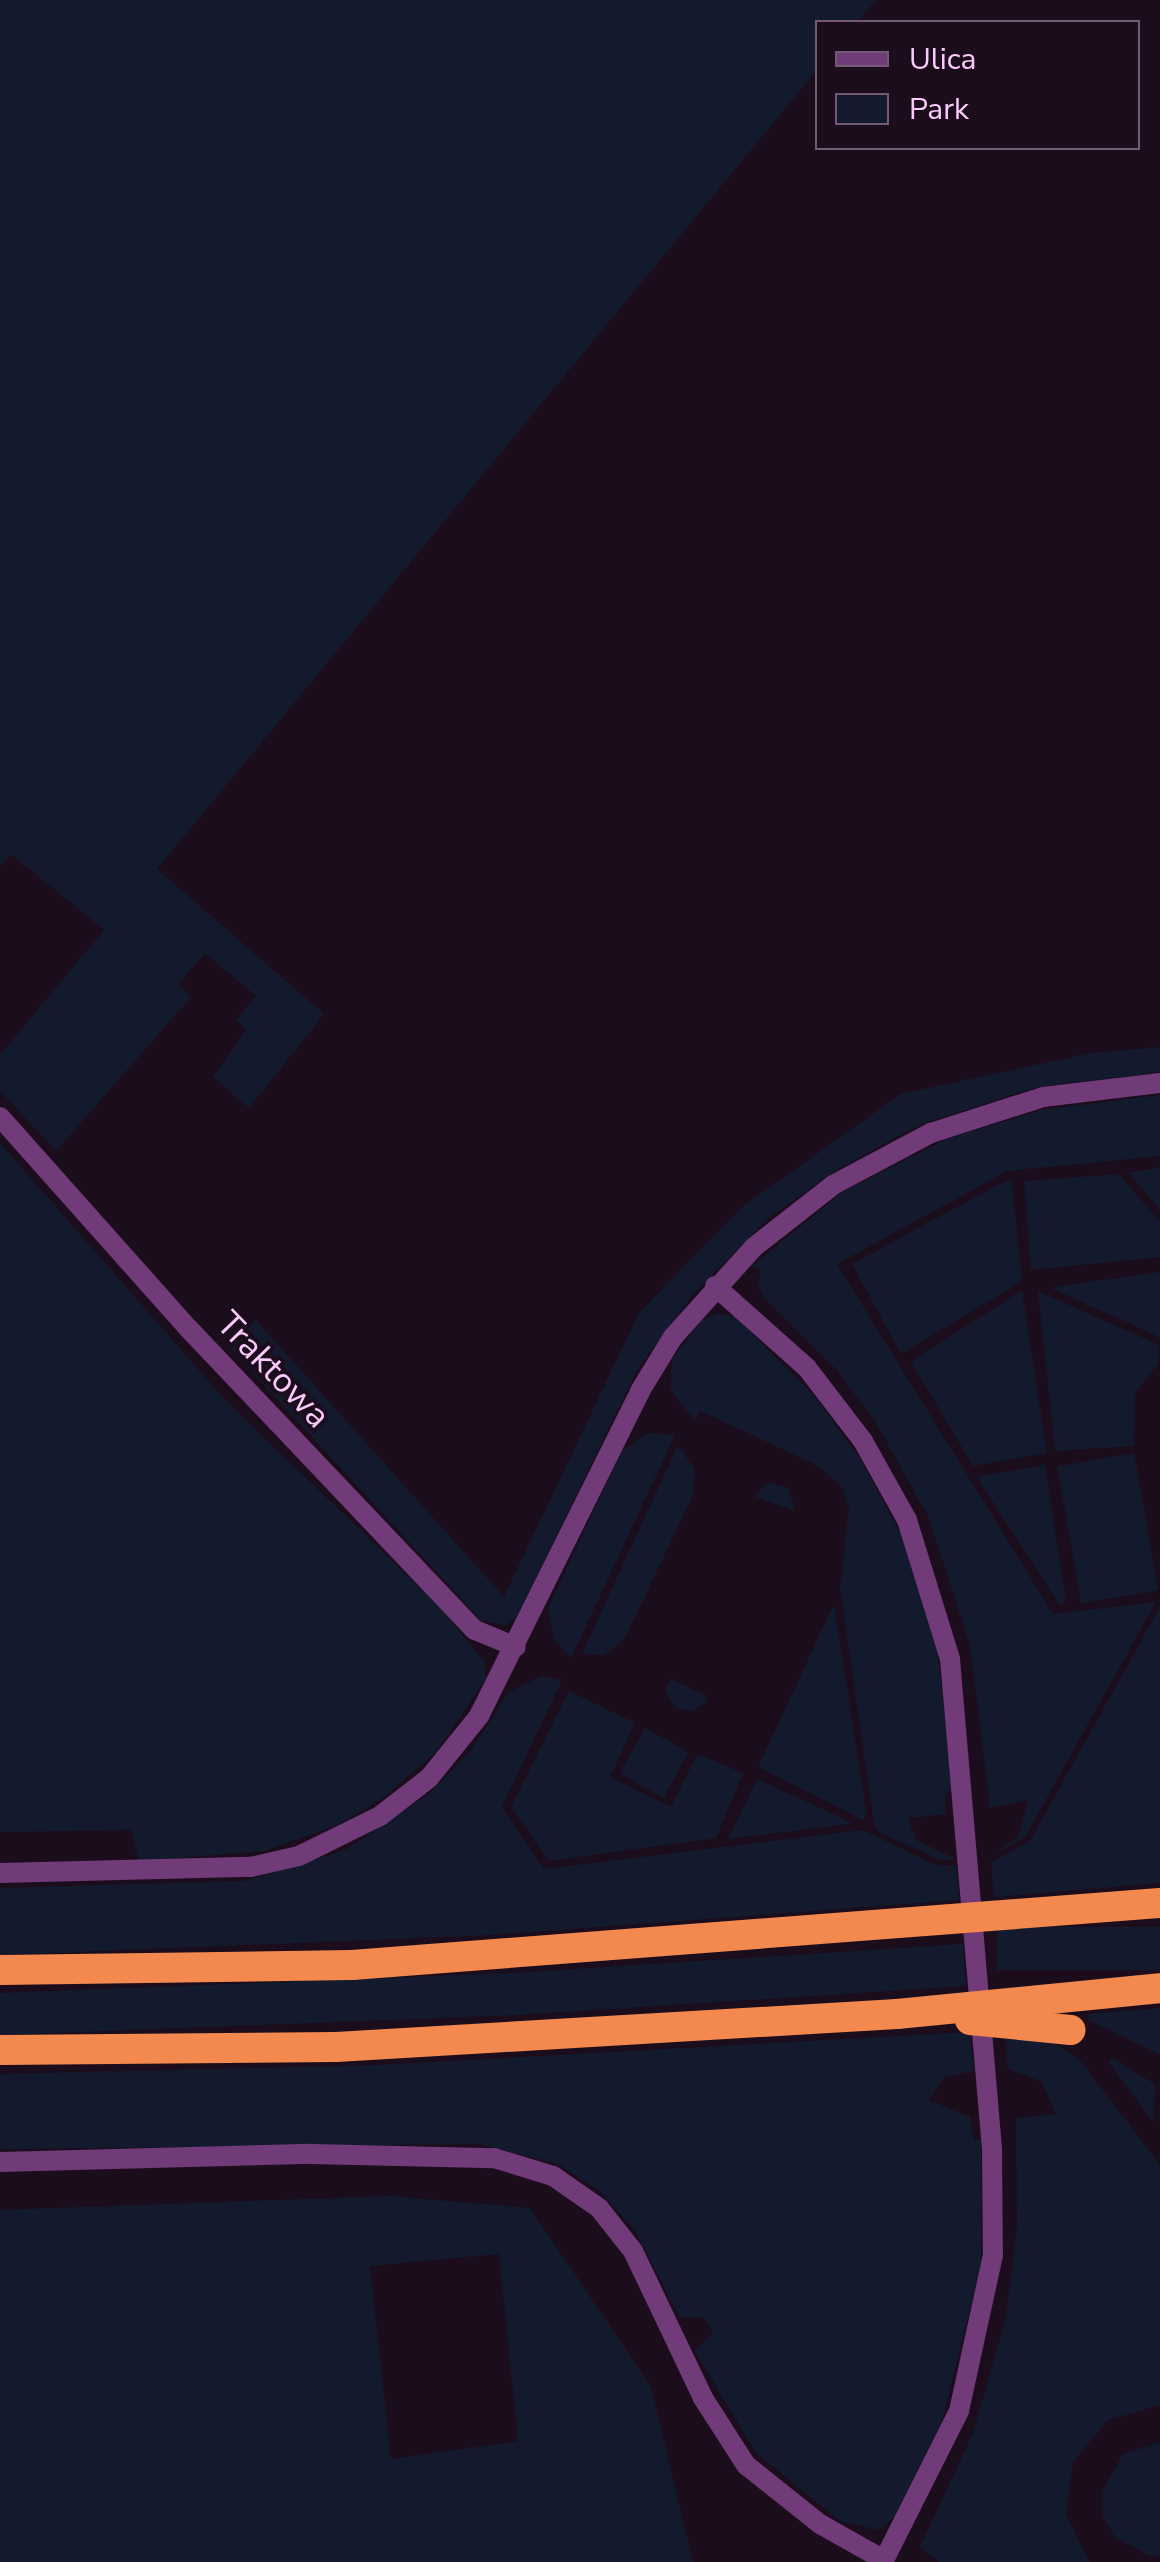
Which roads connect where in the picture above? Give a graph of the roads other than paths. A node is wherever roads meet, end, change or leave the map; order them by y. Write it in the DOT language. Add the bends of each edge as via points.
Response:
graph roads {
  1 [pos="1160,1083"];
  2 [pos="0,1117"];
  3 [pos="715,1286"];
  4 [pos="516,1647"];
  5 [pos="0,1873"];
  6 [pos="1160,1902"];
  7 [pos="0,1970"];
  8 [pos="1160,1988"];
  9 [pos="897,2014"];
  10 [pos="1072,2030"];
  11 [pos="0,2050"];
  12 [pos="0,2162"];
  13 [pos="884,2561"];
  1 -- 3 [label="street" via="1043,1097 932,1133 870,1162 802,1206"];
  2 -- 4 [label="street, Traktowa" via="189,1329 475,1630"];
  3 -- 4 [label="street" via="640,1391"];
  3 -- 13 [label="street" via="782,1342 835,1402 907,1520 950,1659 995,2209 988,2301 953,2425"];
  4 -- 5 [label="street" via="479,1716 428,1778 380,1816 329,1843 251,1867"];
  6 -- 7 [label="highway" via="352,1965"];
  8 -- 9 [label="highway"];
  9 -- 10 [label="highway"];
  9 -- 11 [label="highway" via="336,2048"];
  12 -- 13 [label="street" via="312,2154 494,2158 553,2176 599,2208 634,2251 703,2398 746,2465 820,2524"];
}
